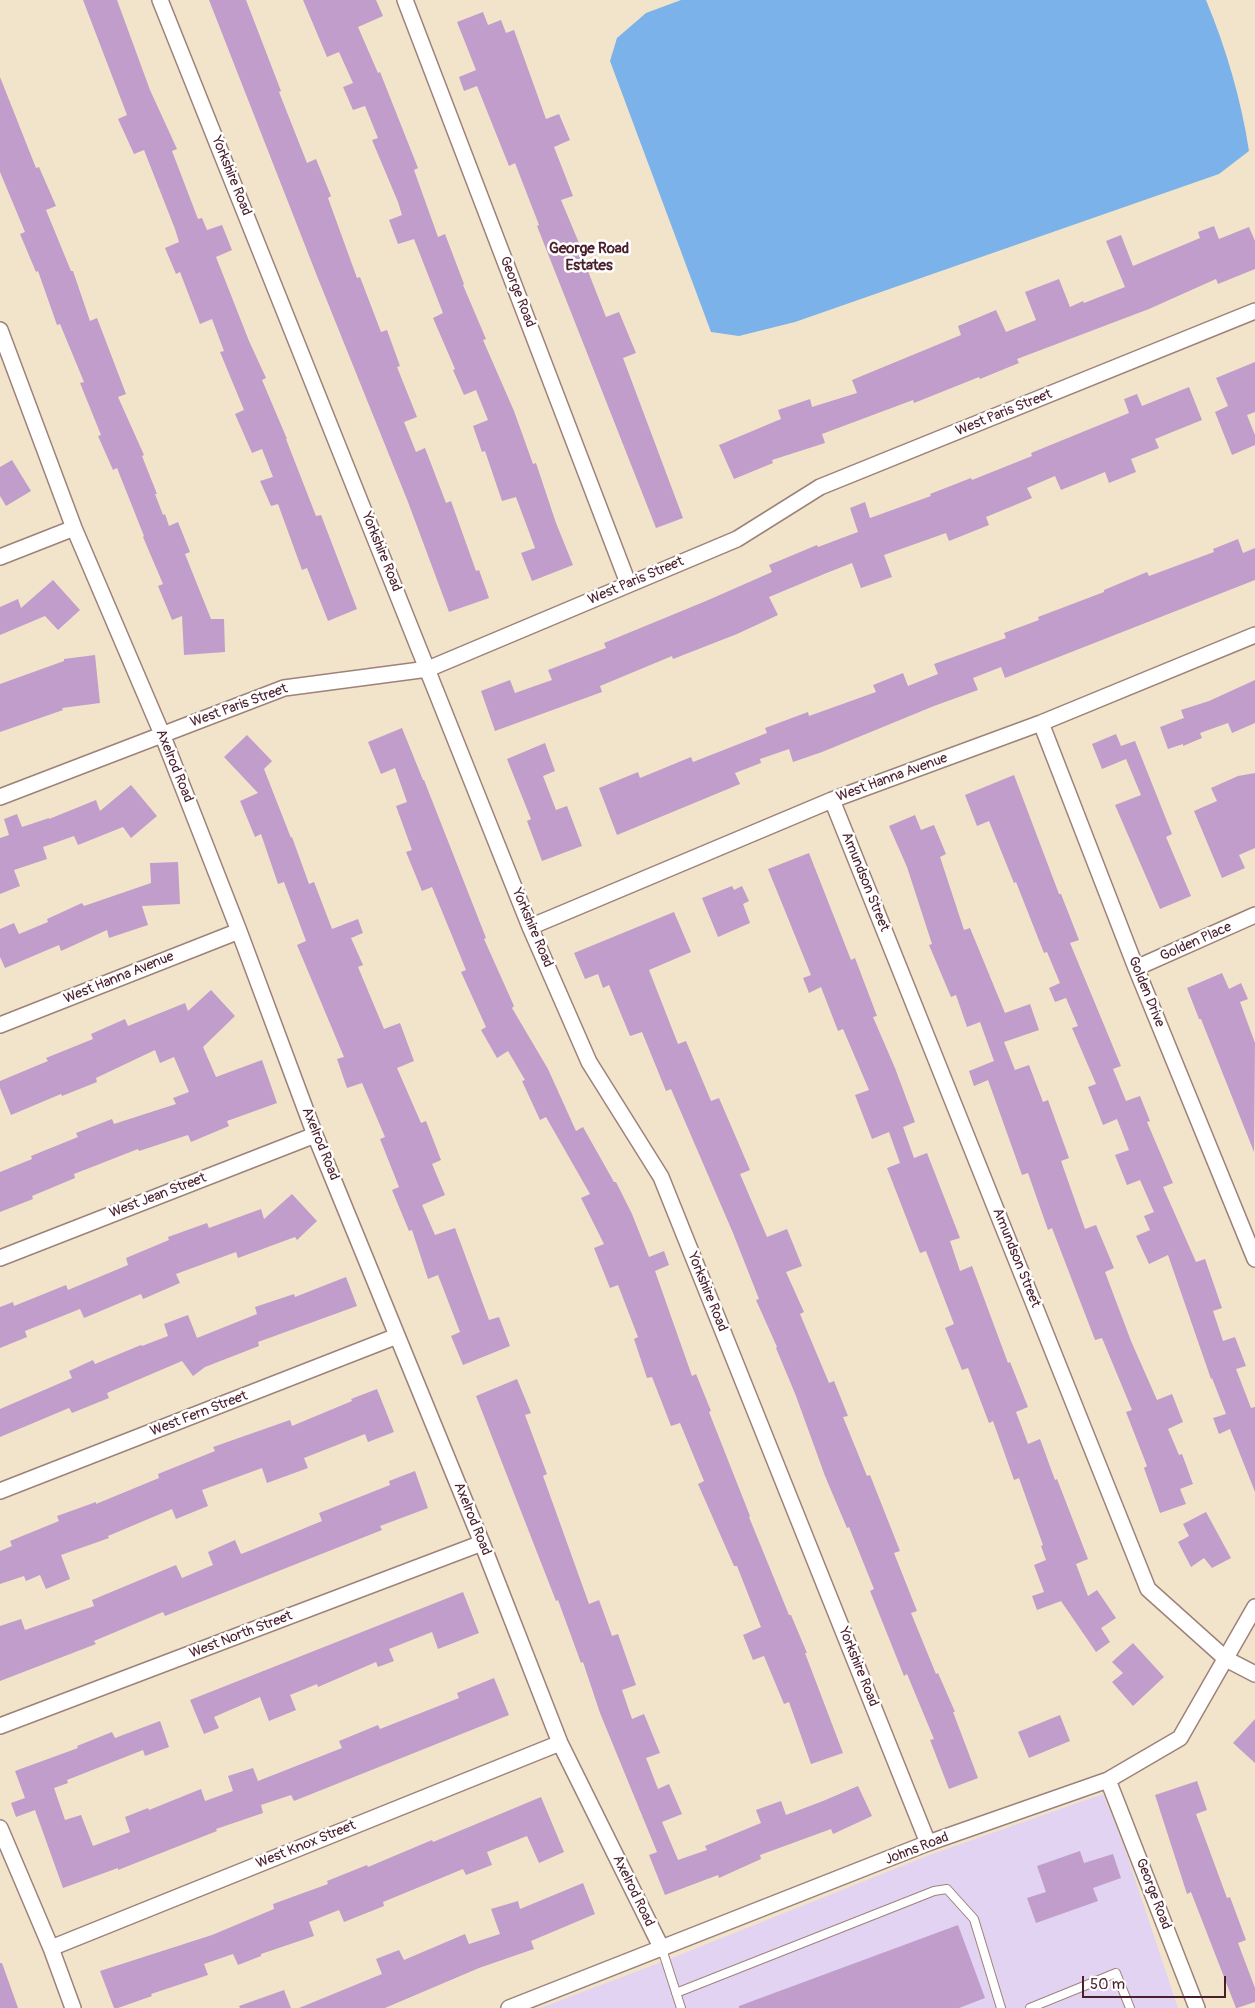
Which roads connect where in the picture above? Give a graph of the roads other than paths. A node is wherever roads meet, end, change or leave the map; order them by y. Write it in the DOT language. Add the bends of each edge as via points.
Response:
graph roads {
  1 [pos="160,0"];
  2 [pos="406,0"];
  3 [pos="1255,311"];
  4 [pos="0,330"];
  5 [pos="74,528"];
  6 [pos="0,557"];
  7 [pos="628,584"];
  8 [pos="1255,635"];
  9 [pos="428,669"];
  10 [pos="1041,723"];
  11 [pos="162,734"];
  12 [pos="0,797"];
  13 [pos="832,800"];
  14 [pos="1255,915"];
  15 [pos="530,927"];
  16 [pos="239,931"];
  17 [pos="1136,968"];
  18 [pos="0,1025"];
  19 [pos="315,1135"];
  20 [pos="0,1258"];
  21 [pos="1255,1259"];
  22 [pos="397,1336"];
  23 [pos="0,1491"];
  24 [pos="482,1543"];
  25 [pos="1255,1607"];
  26 [pos="1226,1659"];
  27 [pos="1255,1674"];
  28 [pos="0,1726"];
  29 [pos="560,1743"];
  30 [pos="1108,1780"];
  31 [pos="0,1828"];
  32 [pos="928,1844"];
  33 [pos="51,1948"];
  34 [pos="662,1949"];
  35 [pos="676,1993"];
  36 [pos="73,2008"];
  37 [pos="509,2008"];
  38 [pos="681,2008"];
  39 [pos="1001,2008"];
  40 [pos="1030,2008"];
  41 [pos="1130,2008"];
  42 [pos="1197,2008"];
  1 -- 9 [label="street, Yorkshire Road"];
  2 -- 7 [label="street, George Road"];
  3 -- 7 [label="street, West Paris Street" via="820,487 737,539"];
  4 -- 5 [label="street, Axelrod Road"];
  5 -- 6 [label="street"];
  5 -- 11 [label="street, Axelrod Road"];
  7 -- 9 [label="street, West Paris Street"];
  8 -- 10 [label="street, West Hanna Avenue"];
  9 -- 11 [label="street, West Paris Street" via="284,688"];
  9 -- 15 [label="street, Yorkshire Road"];
  10 -- 13 [label="street, West Hanna Avenue"];
  10 -- 17 [label="street, Golden Drive"];
  11 -- 12 [label="street, West Paris Street"];
  11 -- 16 [label="street, Axelrod Road"];
  13 -- 15 [label="street, West Hanna Avenue"];
  13 -- 26 [label="street, Amundson Street" via="1148,1589"];
  14 -- 17 [label="street, Golden Place"];
  15 -- 32 [label="street, Yorkshire Road" via="589,1062 661,1177"];
  16 -- 18 [label="street, West Hanna Avenue"];
  16 -- 19 [label="street, Axelrod Road"];
  17 -- 21 [label="street, Golden Drive"];
  19 -- 20 [label="street, West Jean Street"];
  19 -- 22 [label="street, Axelrod Road"];
  22 -- 23 [label="street, West Fern Street"];
  22 -- 24 [label="street, Axelrod Road"];
  24 -- 28 [label="street, West North Street"];
  24 -- 29 [label="street, Axelrod Road"];
  25 -- 26 [label="street, Johns Road"];
  26 -- 27 [label="street, Amundson Street"];
  26 -- 30 [label="street, Johns Road" via="1180,1738"];
  29 -- 33 [label="street, West Knox Street"];
  29 -- 34 [label="street, Axelrod Road"];
  30 -- 32 [label="street, Johns Road"];
  30 -- 42 [label="street, George Road"];
  31 -- 33 [label="street"];
  32 -- 34 [label="street, Johns Road"];
  33 -- 36 [label="street"];
  34 -- 35 [label="lane"];
  34 -- 37 [label="street, Johns Road"];
  35 -- 38 [label="lane"];
  35 -- 39 [label="lane" via="934,1891 947,1889 974,1919"];
  40 -- 41 [label="lane" via="1116,1972"];
}
